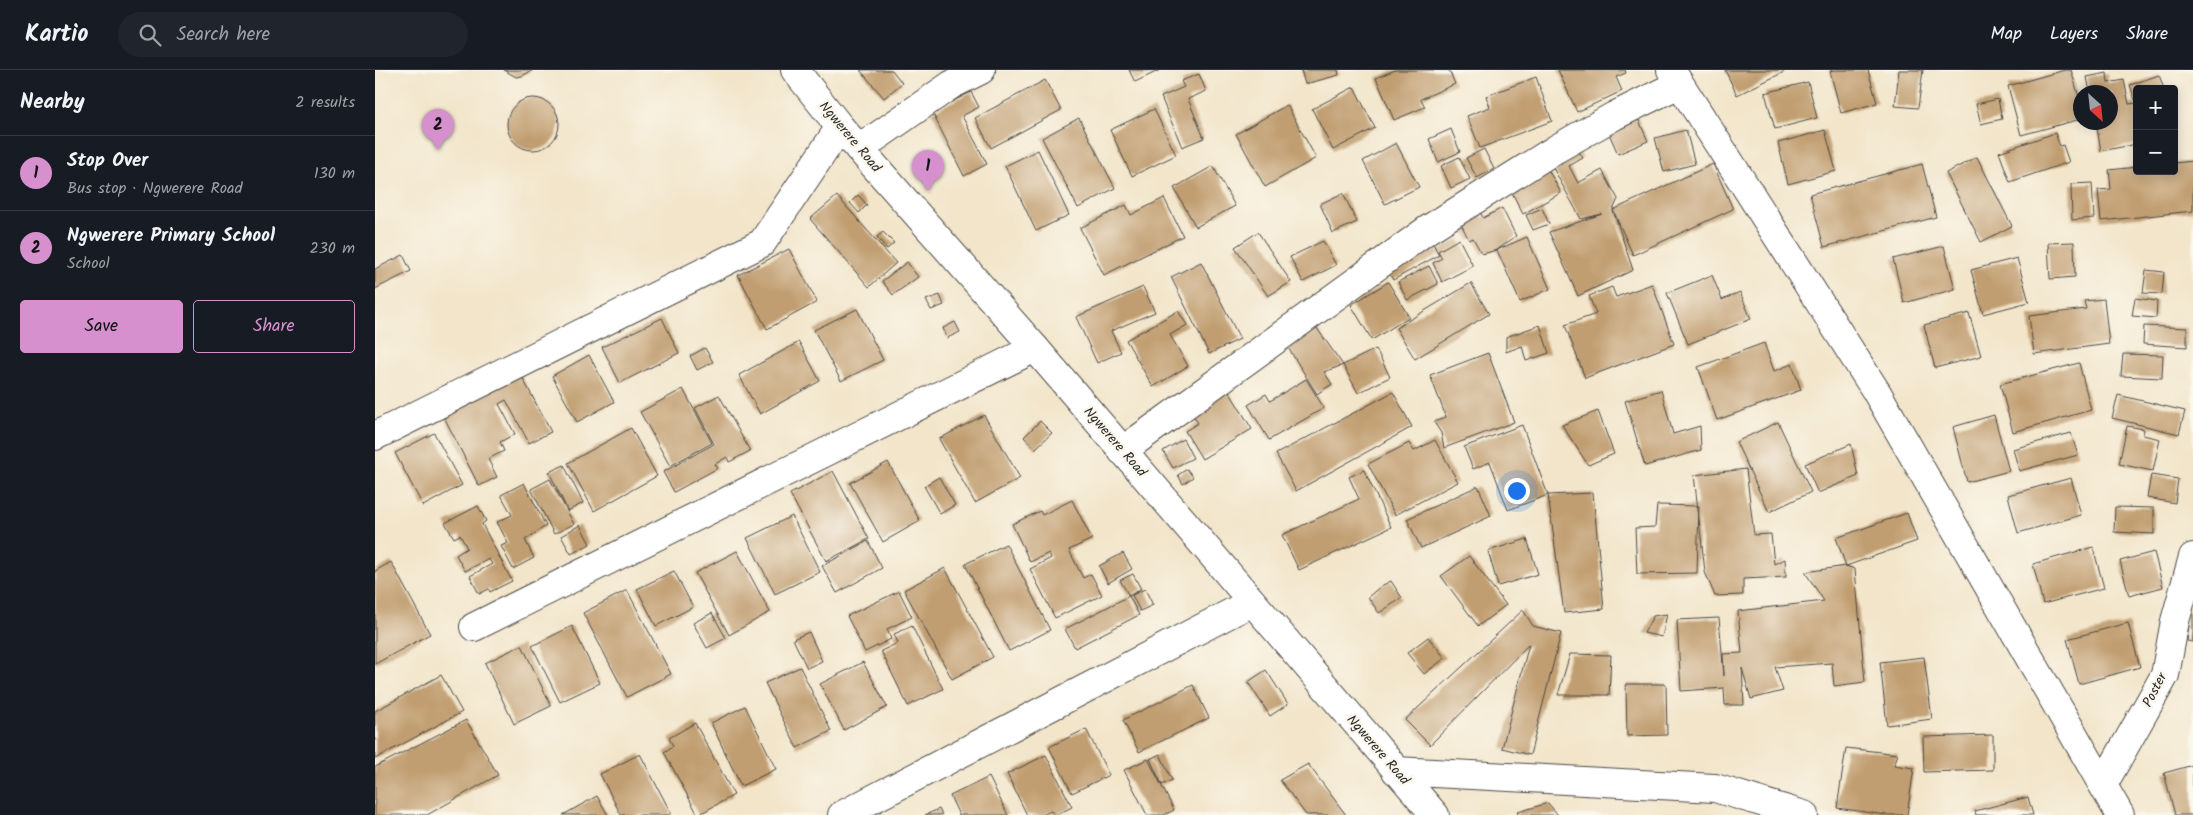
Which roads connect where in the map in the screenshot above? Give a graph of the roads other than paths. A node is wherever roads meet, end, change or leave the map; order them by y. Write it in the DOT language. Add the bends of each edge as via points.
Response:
graph roads {
  1 [pos="795,70"];
  2 [pos="981,70"];
  3 [pos="1675,77"];
  4 [pos="840,127"];
  5 [pos="859,149"];
  6 [pos="1035,348"];
  7 [pos="375,436"];
  8 [pos="1123,450"];
  9 [pos="2193,557"];
  10 [pos="1252,602"];
  11 [pos="474,627"];
  12 [pos="1396,771"];
  13 [pos="2103,785"];
  14 [pos="842,815"];
  15 [pos="1435,815"];
  16 [pos="1804,815"];
  17 [pos="2120,815"];
  1 -- 4 [label="street, Ngwerere Road"];
  2 -- 5 [label="street" via="951,85"];
  3 -- 8 [label="street" via="1427,230"];
  3 -- 13 [label="street" via="1876,391"];
  4 -- 5 [label="street, Ngwerere Road"];
  4 -- 7 [label="street" via="762,243"];
  5 -- 6 [label="street, Ngwerere Road"];
  6 -- 8 [label="street, Ngwerere Road"];
  6 -- 11 [label="street"];
  8 -- 10 [label="street, Ngwerere Road"];
  9 -- 13 [label="street, Poster" via="2175,622 2165,675"];
  10 -- 12 [label="street, Ngwerere Road"];
  10 -- 14 [label="street"];
  12 -- 15 [label="street, Ngwerere Road"];
  12 -- 16 [label="street" via="1715,788"];
  13 -- 17 [label="street"];
}
